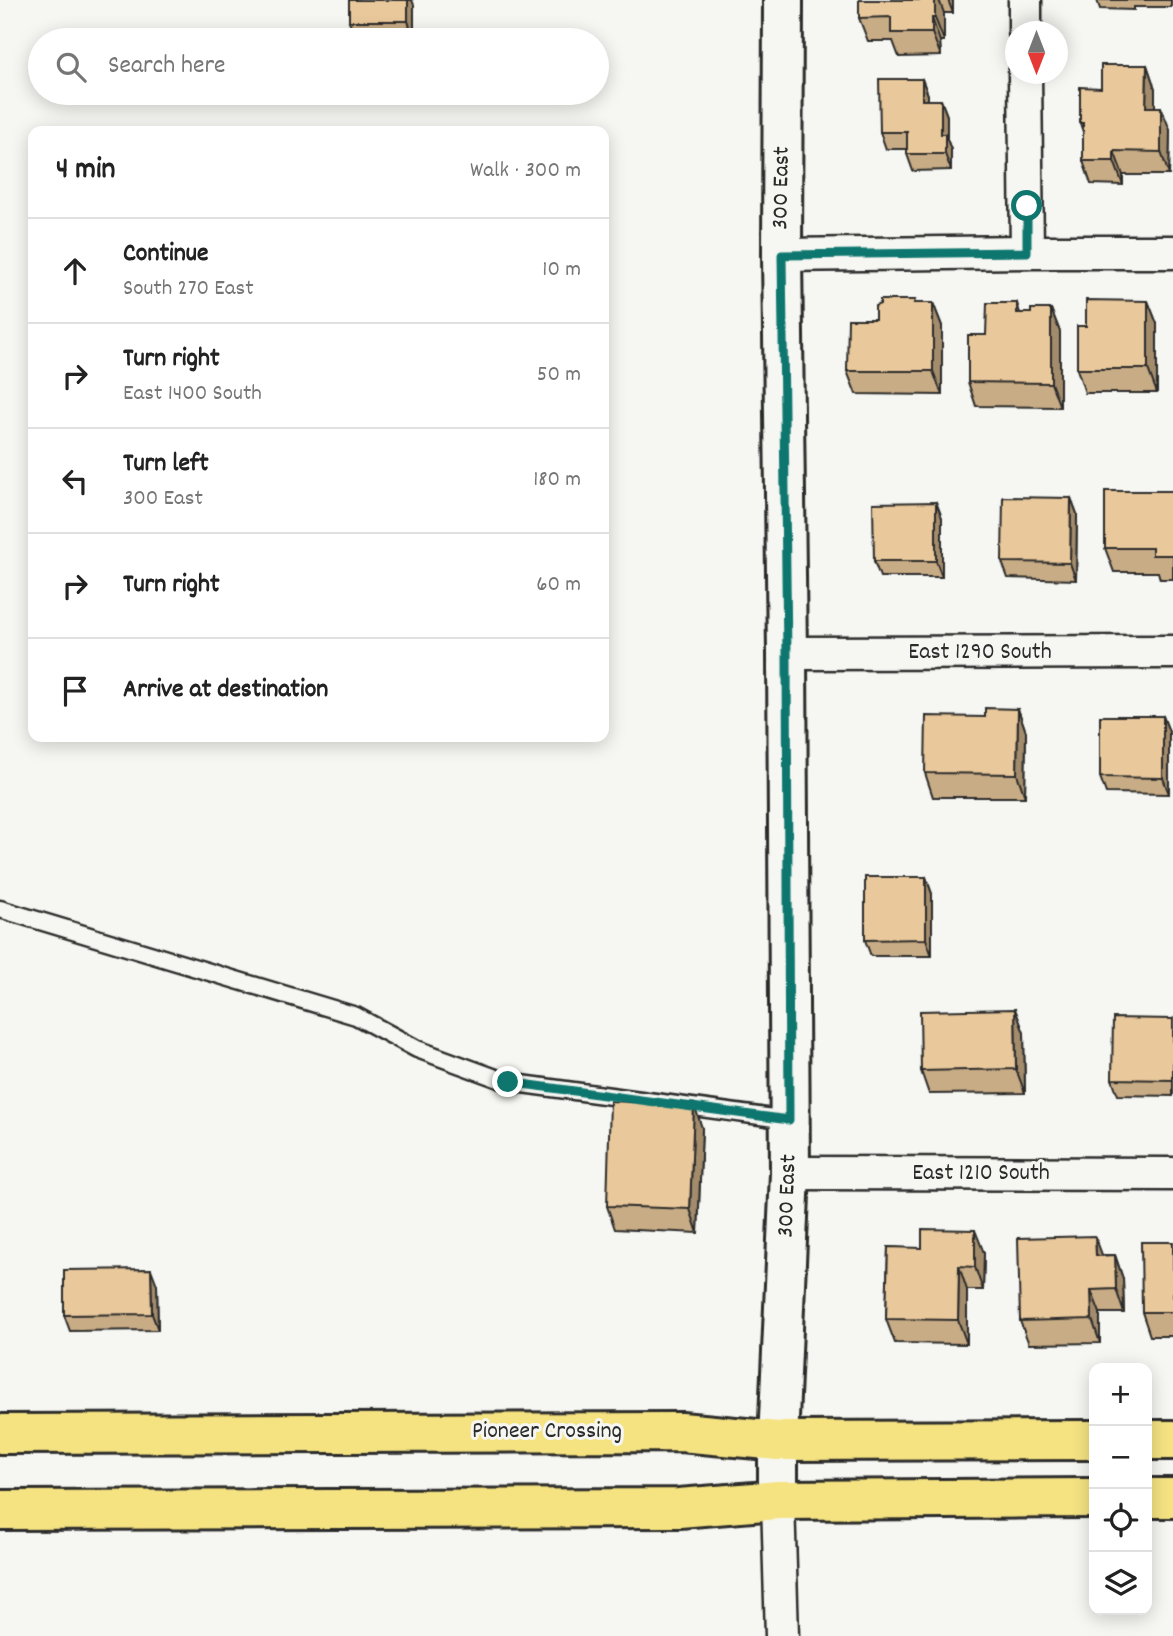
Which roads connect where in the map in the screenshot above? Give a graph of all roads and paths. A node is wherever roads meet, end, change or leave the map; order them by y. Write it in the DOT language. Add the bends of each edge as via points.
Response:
graph roads {
  1 [pos="783,0"];
  2 [pos="1025,0"];
  3 [pos="1025,21"];
  4 [pos="1025,84"];
  5 [pos="1027,252"];
  6 [pos="1173,252"];
  7 [pos="782,255"];
  8 [pos="1173,652"];
  9 [pos="787,653"];
  10 [pos="0,909"];
  11 [pos="789,1120"];
  12 [pos="790,1173"];
  13 [pos="1173,1174"];
  14 [pos="0,1434"];
  15 [pos="1089,1440"];
  16 [pos="1152,1440"];
  17 [pos="1173,1440"];
  18 [pos="778,1441"];
  19 [pos="1089,1498"];
  20 [pos="1152,1498"];
  21 [pos="1173,1498"];
  22 [pos="778,1500"];
  23 [pos="0,1510"];
  24 [pos="782,1636"];
  1 -- 7 [label="street, 300 East"];
  2 -- 3 [label="street"];
  4 -- 5 [label="street"];
  5 -- 6 [label="street"];
  5 -- 7 [label="street"];
  7 -- 9 [label="street, 300 East"];
  8 -- 9 [label="street, East 1290 South"];
  9 -- 11 [label="street, 300 East"];
  10 -- 11 [label="lane" via="356,1016 417,1049 508,1082"];
  11 -- 12 [label="street, 300 East"];
  12 -- 13 [label="street, East 1210 South"];
  12 -- 18 [label="street, 300 East"];
  14 -- 18 [label="highway, Pioneer Crossing" via="681,1432"];
  15 -- 18 [label="highway, Pioneer Crossing"];
  16 -- 17 [label="highway"];
  18 -- 22 [label="street, 300 East"];
  19 -- 22 [label="highway"];
  20 -- 21 [label="highway"];
  22 -- 23 [label="highway" via="679,1508"];
  22 -- 24 [label="street, 300 East"];
}
